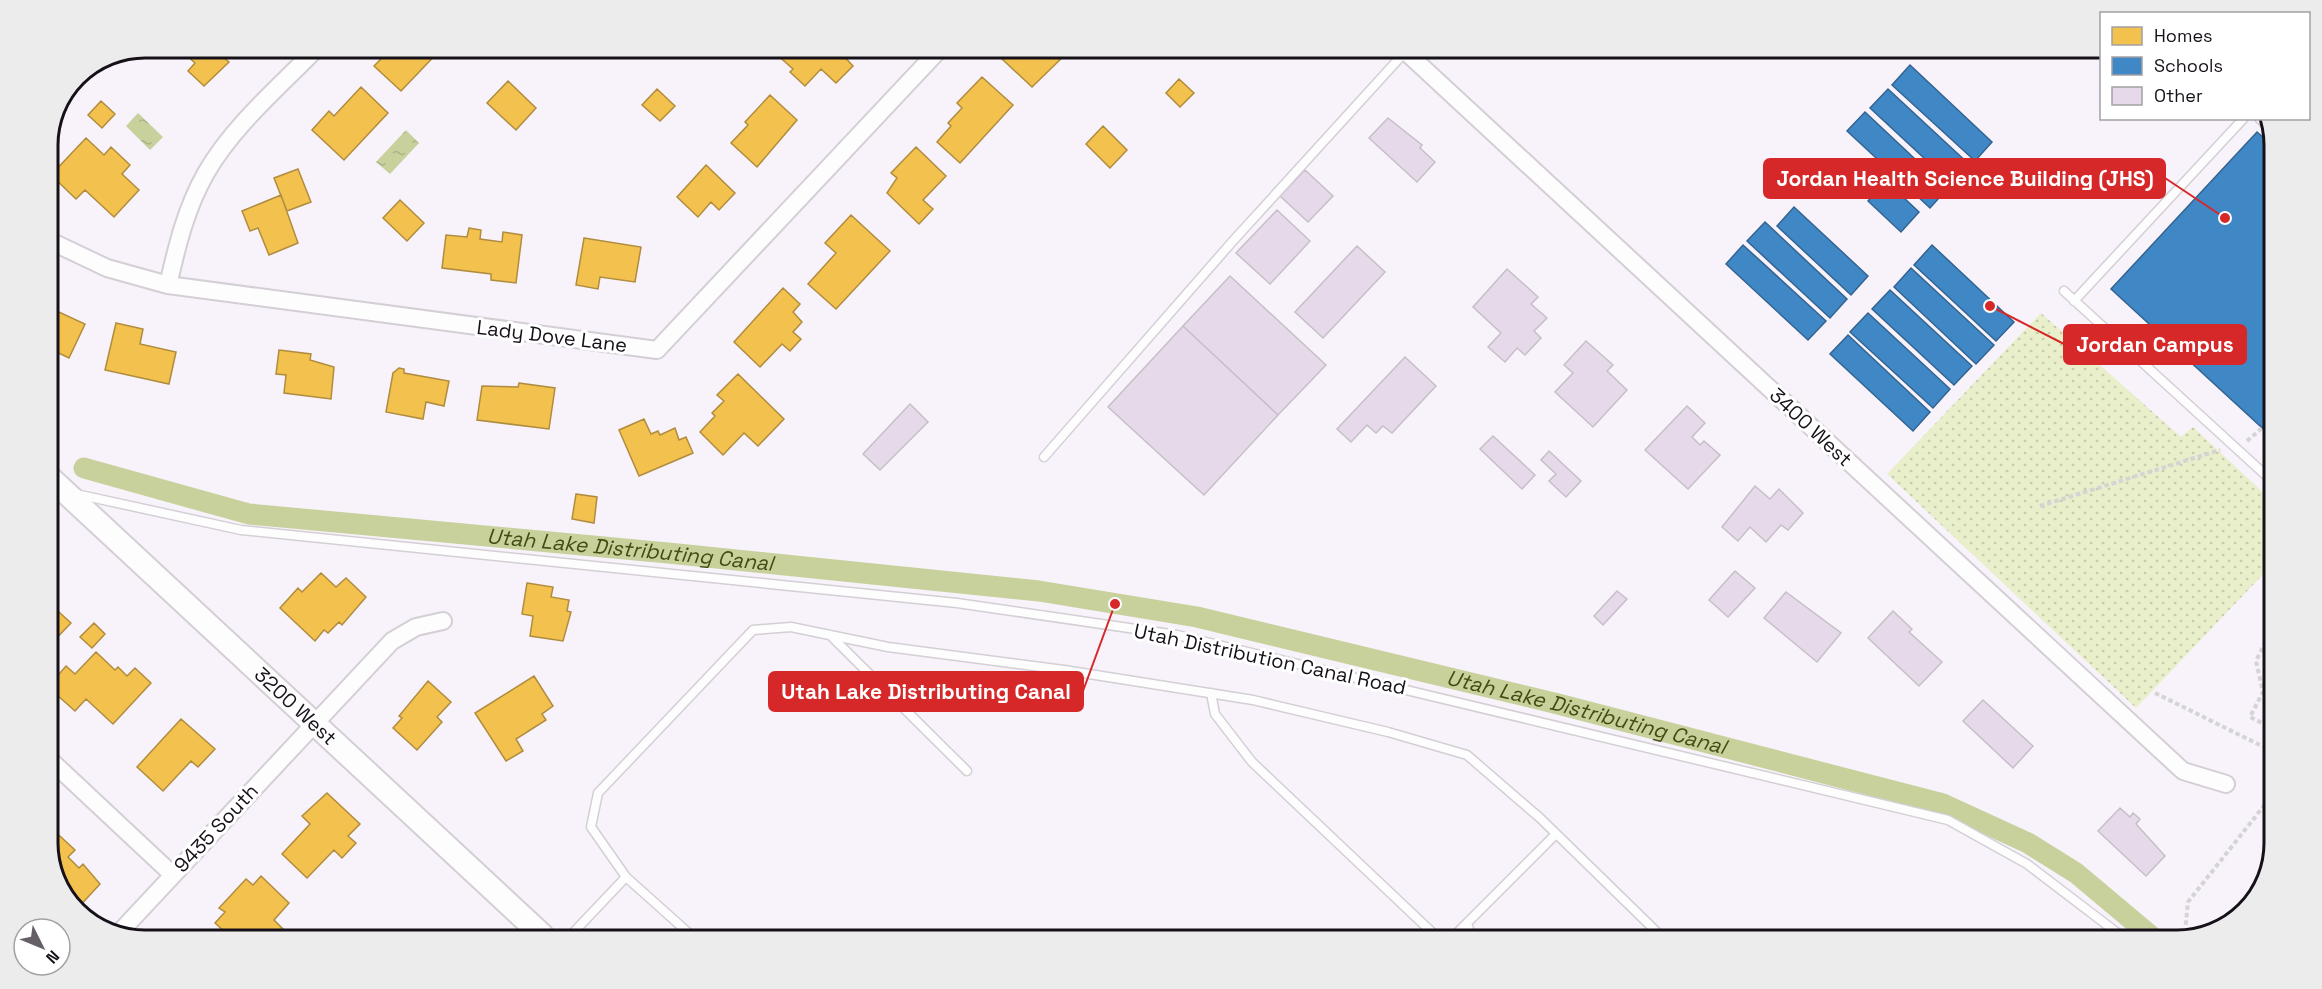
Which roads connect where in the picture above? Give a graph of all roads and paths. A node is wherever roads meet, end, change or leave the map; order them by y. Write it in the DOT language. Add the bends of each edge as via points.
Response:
graph roads {
  1 [pos="307,58"];
  2 [pos="931,58"];
  3 [pos="1400,58"];
  4 [pos="1411,58"];
  5 [pos="2242,120"];
  6 [pos="59,245"];
  7 [pos="168,285"];
  8 [pos="2064,291"];
  9 [pos="2074,301"];
  10 [pos="2262,428"];
  11 [pos="2233,446"];
  12 [pos="1044,457"];
  13 [pos="2263,473"];
  14 [pos="59,487"];
  15 [pos="59,489"];
  16 [pos="2040,506"];
  17 [pos="443,621"];
  18 [pos="830,635"];
  19 [pos="2264,646"];
  20 [pos="1211,693"];
  21 [pos="2155,693"];
  22 [pos="315,723"];
  23 [pos="2264,724"];
  24 [pos="2264,747"];
  25 [pos="59,769"];
  26 [pos="967,771"];
  27 [pos="2226,784"];
  28 [pos="2264,806"];
  29 [pos="1556,834"];
  30 [pos="173,874"];
  31 [pos="626,877"];
  32 [pos="1467,924"];
  33 [pos="124,928"];
  34 [pos="2185,929"];
  35 [pos="537,930"];
  36 [pos="576,930"];
  37 [pos="685,930"];
  38 [pos="1430,930"];
  39 [pos="1461,930"];
  40 [pos="1469,930"];
  41 [pos="1655,930"];
  42 [pos="2114,930"];
  1 -- 7 [label="street" via="237,131 207,171 186,217"];
  2 -- 7 [label="street, Lady Dove Lane" via="657,350"];
  3 -- 12 [label="lane"];
  4 -- 27 [label="street, 3400 West" via="2182,771"];
  5 -- 9 [label="lane"];
  6 -- 7 [label="street, Lady Dove Lane" via="106,268"];
  8 -- 9 [label="lane"];
  9 -- 11 [label="lane"];
  10 -- 11 [label="path" via="2248,441"];
  11 -- 13 [label="lane"];
  11 -- 16 [label="path"];
  14 -- 42 [label="lane, Utah Distribution Canal Road" via="241,530 957,603 1177,635 1948,820 2027,864"];
  15 -- 22 [label="street, 3200 West"];
  17 -- 22 [label="street, 9435 South" via="416,627 392,641"];
  18 -- 20 [label="lane" via="888,647"];
  18 -- 26 [label="lane"];
  18 -- 31 [label="lane" via="791,627 753,630 598,793 591,827"];
  19 -- 23 [label="path" via="2256,661 2263,692 2250,717"];
  20 -- 29 [label="lane" via="1377,729 1467,755"];
  20 -- 38 [label="lane" via="1215,714 1252,762"];
  21 -- 24 [label="path"];
  22 -- 30 [label="street, 9435 South"];
  22 -- 35 [label="street, 3200 West"];
  25 -- 30 [label="street"];
  28 -- 34 [label="path" via="2188,902"];
  29 -- 32 [label="lane"];
  29 -- 41 [label="lane"];
  30 -- 33 [label="street, 9435 South"];
  31 -- 36 [label="lane"];
  31 -- 37 [label="lane"];
  32 -- 39 [label="lane"];
  32 -- 40 [label="lane"];
}
